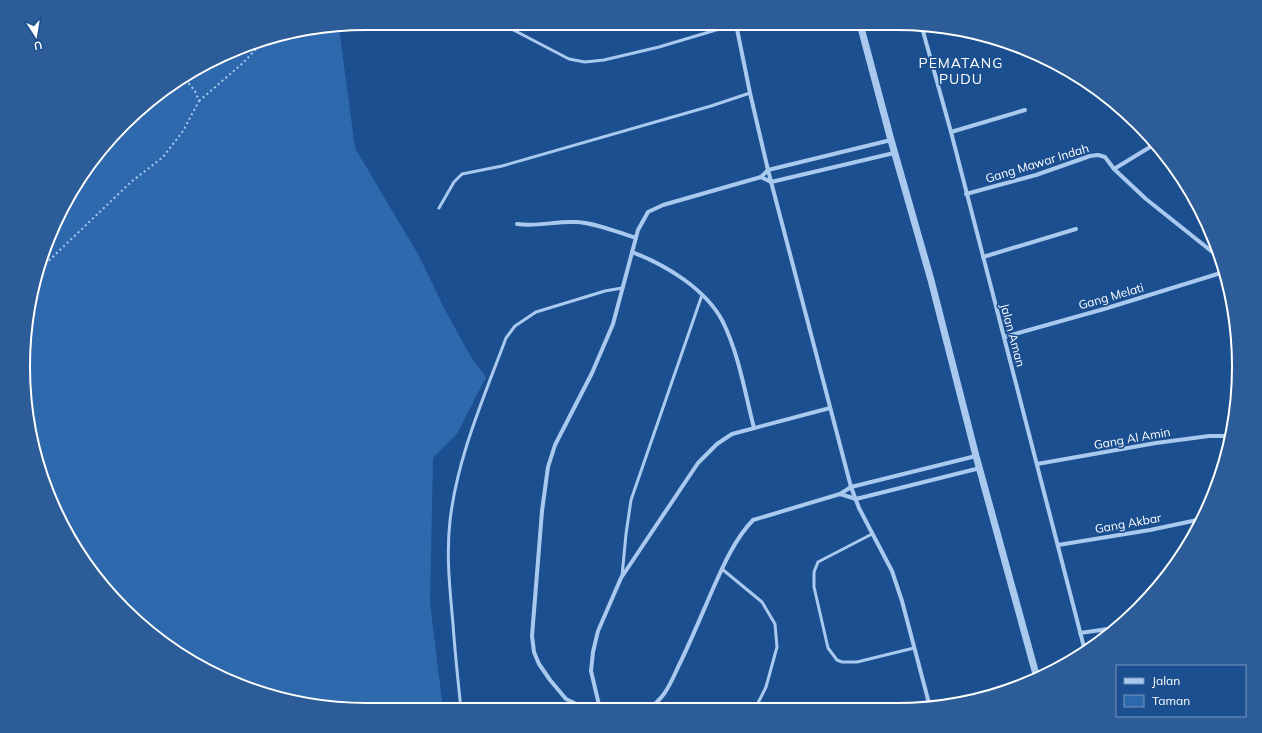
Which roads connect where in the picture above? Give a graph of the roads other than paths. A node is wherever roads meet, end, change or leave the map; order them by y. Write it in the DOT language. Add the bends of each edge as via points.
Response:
graph roads {
  1 [pos="514,30"];
  2 [pos="716,30"];
  3 [pos="737,30"];
  4 [pos="862,30"];
  5 [pos="923,31"];
  6 [pos="750,94"];
  7 [pos="1025,110"];
  8 [pos="951,132"];
  9 [pos="891,140"];
  10 [pos="1150,147"];
  11 [pos="894,153"];
  12 [pos="1114,169"];
  13 [pos="768,170"];
  14 [pos="761,177"];
  15 [pos="772,182"];
  16 [pos="966,194"];
  17 [pos="439,208"];
  18 [pos="517,224"];
  19 [pos="1076,229"];
  20 [pos="636,238"];
  21 [pos="1211,251"];
  22 [pos="632,252"];
  23 [pos="983,258"];
  24 [pos="1219,273"];
  25 [pos="622,288"];
  26 [pos="702,295"];
  27 [pos="1004,337"];
  28 [pos="830,408"];
  29 [pos="754,428"];
  30 [pos="1225,436"];
  31 [pos="976,456"];
  32 [pos="1037,464"];
  33 [pos="980,468"];
  34 [pos="851,487"];
  35 [pos="840,494"];
  36 [pos="856,499"];
  37 [pos="1194,521"];
  38 [pos="872,534"];
  39 [pos="1058,545"];
  40 [pos="722,569"];
  41 [pos="622,578"];
  42 [pos="1104,630"];
  43 [pos="1080,633"];
  44 [pos="1084,645"];
  45 [pos="914,648"];
  46 [pos="1035,672"];
  47 [pos="928,701"];
  48 [pos="460,703"];
  49 [pos="574,703"];
  50 [pos="599,703"];
  51 [pos="657,703"];
  52 [pos="758,703"];
  1 -- 2 [label="lane" via="569,58 585,62 659,47"];
  3 -- 6 [label="street"];
  4 -- 9 [label="street"];
  5 -- 8 [label="street, Jalan Aman"];
  6 -- 13 [label="street"];
  6 -- 17 [label="lane" via="502,166 462,174 454,182"];
  7 -- 8 [label="street"];
  8 -- 16 [label="street, Jalan Aman"];
  9 -- 11 [label="street"];
  9 -- 13 [label="street"];
  10 -- 12 [label="street"];
  11 -- 15 [label="street"];
  11 -- 31 [label="street"];
  12 -- 16 [label="street, Gang Mawar Indah" via="1105,157 1090,156 1036,175"];
  12 -- 21 [label="street, Gang Mawar Indah" via="1146,199"];
  13 -- 14 [label="street"];
  13 -- 15 [label="street"];
  14 -- 15 [label="street"];
  14 -- 20 [label="street" via="654,209 648,212"];
  15 -- 28 [label="street"];
  16 -- 23 [label="street, Jalan Aman"];
  18 -- 20 [label="street" via="548,225 576,222 600,226"];
  19 -- 23 [label="street"];
  20 -- 22 [label="street"];
  22 -- 25 [label="street"];
  22 -- 26 [label="street" via="652,260 680,277"];
  23 -- 27 [label="street, Jalan Aman"];
  24 -- 27 [label="street, Gang Melati"];
  25 -- 48 [label="lane" via="598,292 536,312 515,326 506,338 469,441 450,521 448,559"];
  25 -- 49 [label="street" via="613,324 592,373 555,444 548,467 542,512 532,636 534,652 539,664 566,699"];
  26 -- 29 [label="street" via="723,322 733,347"];
  26 -- 41 [label="lane" via="631,500"];
  27 -- 32 [label="street, Jalan Aman"];
  28 -- 29 [label="street"];
  28 -- 34 [label="street"];
  29 -- 41 [label="street" via="732,434 717,444 698,463"];
  30 -- 32 [label="street, Gang Al Amin" via="1156,443"];
  31 -- 33 [label="street"];
  31 -- 34 [label="street"];
  32 -- 39 [label="street, Jalan Aman"];
  33 -- 36 [label="street"];
  33 -- 46 [label="street"];
  34 -- 35 [label="street"];
  34 -- 36 [label="street"];
  35 -- 36 [label="street"];
  35 -- 40 [label="street" via="753,520 744,530"];
  36 -- 38 [label="street"];
  37 -- 39 [label="street, Gang Akbar"];
  38 -- 45 [label="street" via="892,571"];
  38 -- 45 [label="lane" via="818,562 814,572 814,587 828,648 837,660 857,662"];
  39 -- 43 [label="street, Jalan Aman"];
  40 -- 51 [label="street" via="666,692"];
  40 -- 52 [label="lane" via="762,602 775,624 776,647 766,688"];
  41 -- 50 [label="street" via="598,631 593,652 591,671"];
  42 -- 43 [label="street"];
  43 -- 44 [label="street, Jalan Aman"];
  45 -- 47 [label="street"];
}
